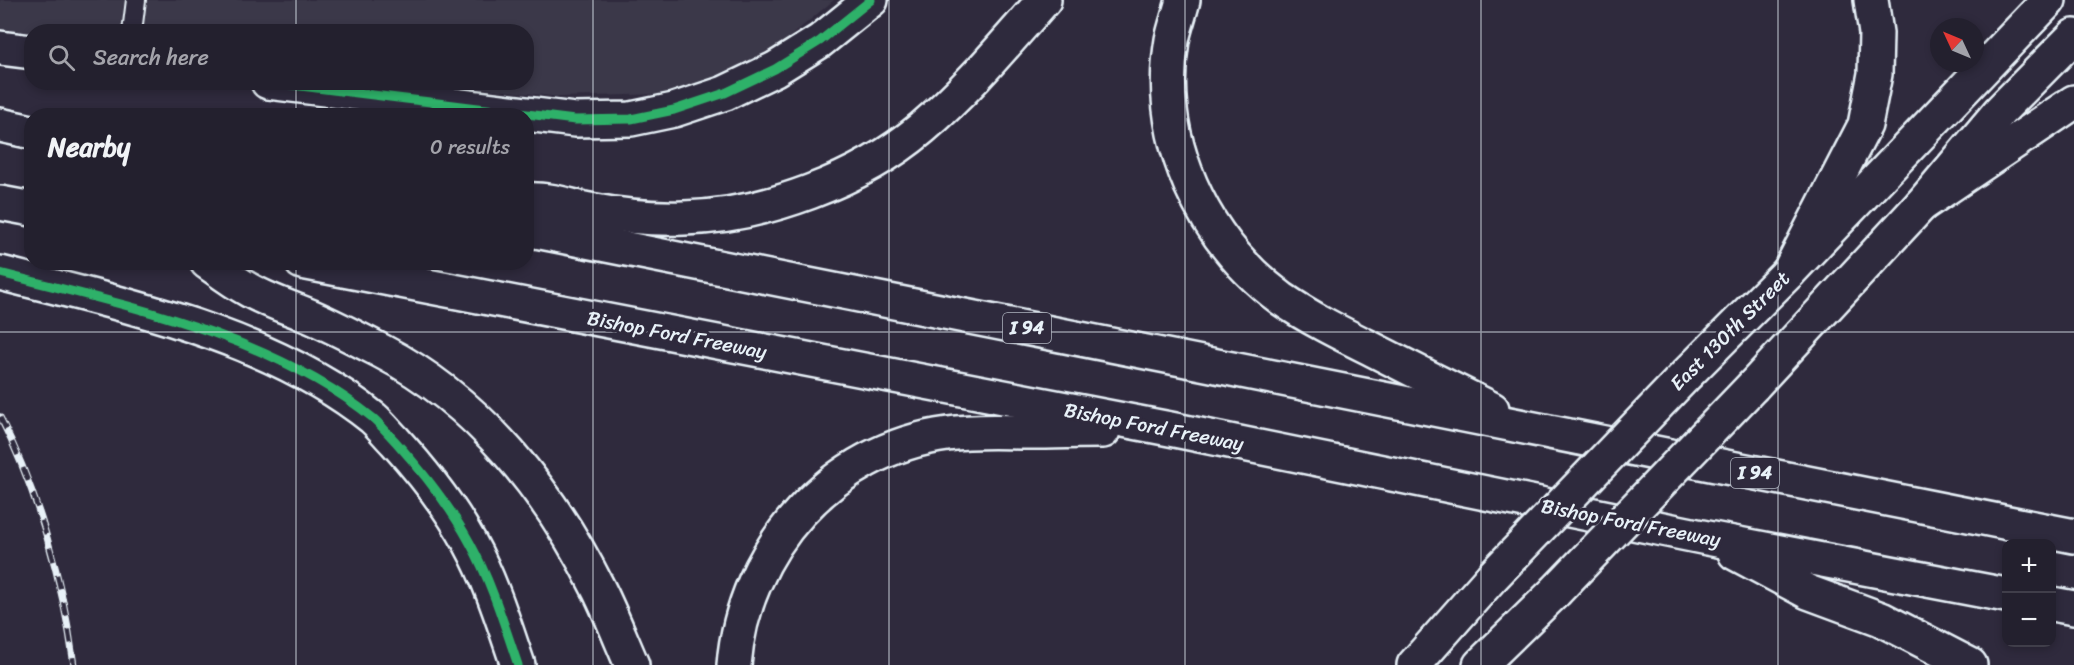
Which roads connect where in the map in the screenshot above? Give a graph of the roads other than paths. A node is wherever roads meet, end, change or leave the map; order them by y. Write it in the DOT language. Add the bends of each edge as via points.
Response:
graph roads {
  1 [pos="136,0"];
  2 [pos="871,0"];
  3 [pos="1044,0"];
  4 [pos="1183,0"];
  5 [pos="1871,0"];
  6 [pos="2049,0"];
  7 [pos="133,24"];
  8 [pos="2074,36"];
  9 [pos="0,48"];
  10 [pos="24,51"];
  11 [pos="333,90"];
  12 [pos="2074,102"];
  13 [pos="478,108"];
  14 [pos="534,115"];
  15 [pos="0,125"];
  16 [pos="24,130"];
  17 [pos="534,201"];
  18 [pos="0,202"];
  19 [pos="1921,205"];
  20 [pos="24,207"];
  21 [pos="534,231"];
  22 [pos="219,270"];
  23 [pos="344,270"];
  24 [pos="1789,272"];
  25 [pos="0,273"];
  26 [pos="1528,428"];
  27 [pos="1170,429"];
  28 [pos="2074,511"];
  29 [pos="1982,518"];
  30 [pos="2074,536"];
  31 [pos="1707,538"];
  32 [pos="2002,594"];
  33 [pos="2056,605"];
  34 [pos="2074,608"];
  35 [pos="518,665"];
  36 [pos="632,665"];
  37 [pos="734,665"];
  38 [pos="1414,665"];
  39 [pos="1480,665"];
  40 [pos="1970,665"];
  1 -- 7 [label="lane"];
  2 -- 14 [label="main road" via="820,41 725,93 631,119 575,120"];
  3 -- 17 [label="main road" via="966,88 920,130 881,157 806,194 763,207 684,218 622,216"];
  4 -- 26 [label="main road" via="1172,39 1171,119 1192,190 1228,248 1254,276 1320,323"];
  5 -- 24 [label="main road" via="1876,33 1875,74 1865,125"];
  6 -- 24 [label="main road, East 130th Street"];
  8 -- 19 [label="main road" via="2000,111"];
  9 -- 10 [label="main road"];
  11 -- 13 [label="main road"];
  12 -- 19 [label="main road"];
  15 -- 16 [label="main road"];
  18 -- 20 [label="main road"];
  19 -- 39 [label="main road, bridge" via="1753,386"];
  21 -- 26 [label="main road, I 94"];
  22 -- 36 [label="main road" via="250,291 383,352 458,402 517,463 554,511 600,591"];
  23 -- 27 [label="main road, Bishop Ford Freeway"];
  24 -- 38 [label="main road, East 130th Street, bridge" via="1491,578"];
  25 -- 35 [label="main road" via="223,337 280,360 374,419 446,503 471,544"];
  26 -- 29 [label="main road, I 94"];
  27 -- 31 [label="main road, Bishop Ford Freeway"];
  27 -- 37 [label="main road" via="947,434 910,442 857,466 804,507 768,554 741,618"];
  28 -- 29 [label="main road"];
  29 -- 30 [label="main road, I 94"];
  31 -- 32 [label="main road, Bishop Ford Freeway"];
  31 -- 40 [label="main road" via="1808,592 1881,619"];
  33 -- 34 [label="main road"];
}
